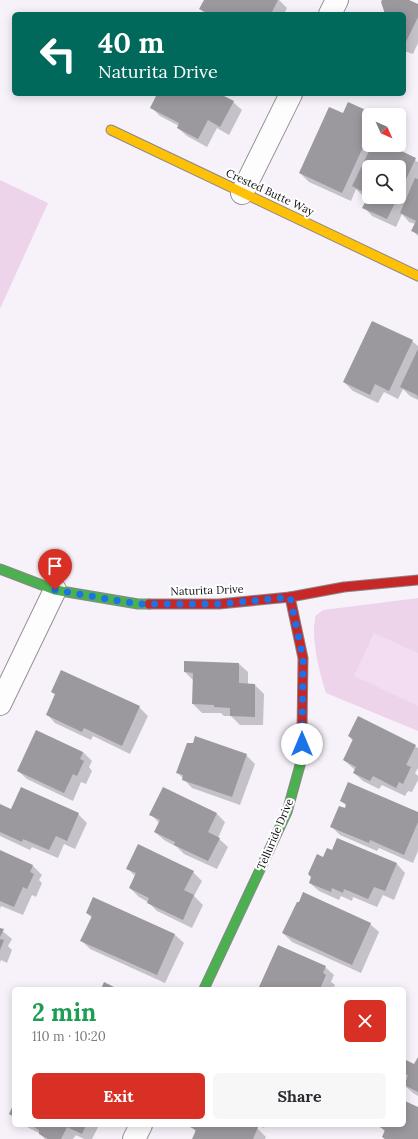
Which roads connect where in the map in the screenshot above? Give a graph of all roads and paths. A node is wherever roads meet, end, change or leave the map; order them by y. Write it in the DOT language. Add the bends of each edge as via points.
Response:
graph roads {
  1 [pos="337,0"];
  2 [pos="331,12"];
  3 [pos="290,96"];
  4 [pos="111,130"];
  5 [pos="242,192"];
  6 [pos="418,276"];
  7 [pos="0,569"];
  8 [pos="418,580"];
  9 [pos="55,590"];
  10 [pos="290,597"];
  11 [pos="0,704"];
  12 [pos="205,987"];
  13 [pos="140,1127"];
  14 [pos="134,1139"];
  1 -- 2 [label="street"];
  3 -- 5 [label="street"];
  4 -- 5 [label="street, Crested Butte Way"];
  5 -- 6 [label="street, Crested Butte Way"];
  7 -- 9 [label="street, Naturita Drive"];
  8 -- 10 [label="street, Naturita Drive" via="344,587"];
  9 -- 10 [label="street, Naturita Drive" via="138,604 219,604"];
  9 -- 11 [label="street"];
  10 -- 12 [label="street, Telluride Drive" via="303,658 302,758 287,812"];
  13 -- 14 [label="street"];
}
